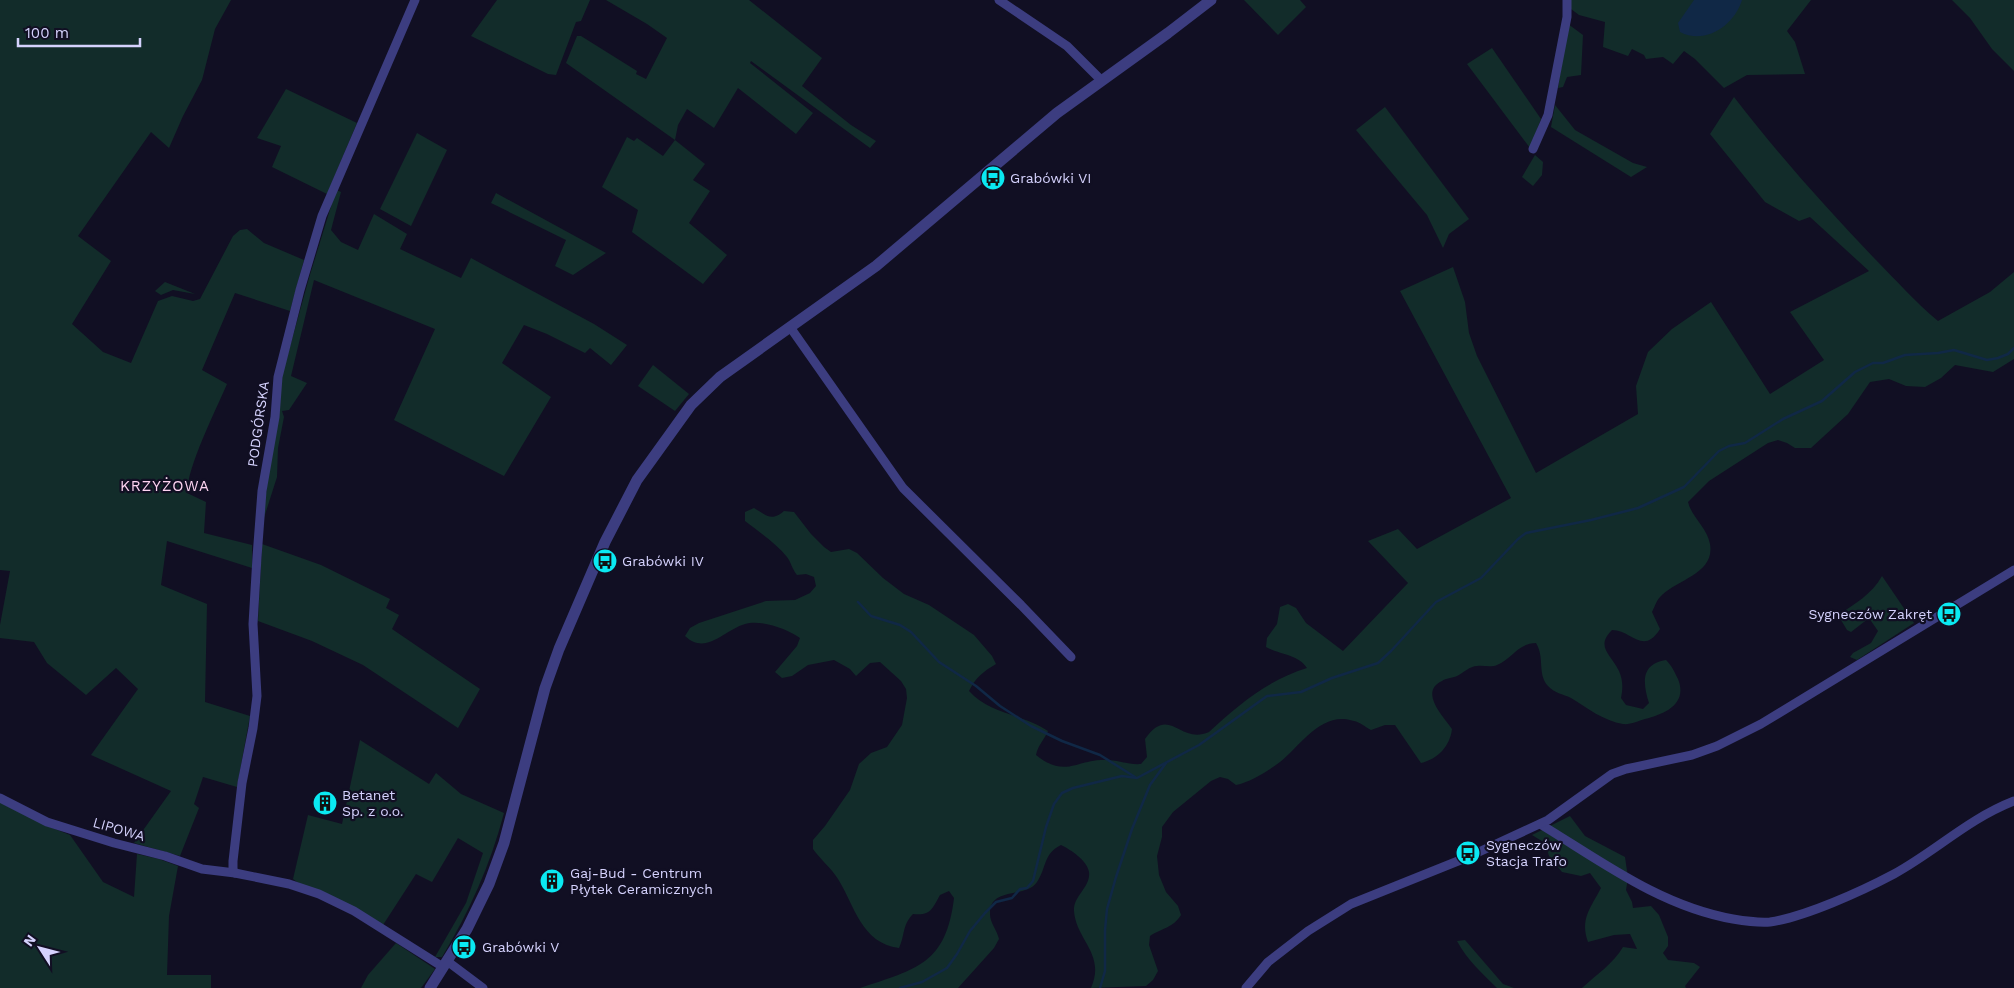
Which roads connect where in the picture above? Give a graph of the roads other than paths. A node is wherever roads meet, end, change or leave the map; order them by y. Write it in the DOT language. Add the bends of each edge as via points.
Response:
graph roads {
  1 [pos="415,0"];
  2 [pos="999,0"];
  3 [pos="1211,0"];
  4 [pos="1567,0"];
  5 [pos="1102,80"];
  6 [pos="1533,149"];
  7 [pos="790,327"];
  8 [pos="2014,570"];
  9 [pos="1071,657"];
  10 [pos="0,798"];
  11 [pos="2014,801"];
  12 [pos="1540,824"];
  13 [pos="235,873"];
  14 [pos="445,964"];
  15 [pos="430,988"];
  16 [pos="482,988"];
  17 [pos="1246,988"];
  1 -- 13 [label="street, PODGÓRSKA" via="322,216 278,377 260,513 253,624 257,696 242,782 233,861"];
  2 -- 5 [label="street" via="1067,46"];
  3 -- 5 [label="street"];
  4 -- 6 [label="street" via="1567,17 1548,115"];
  5 -- 7 [label="street" via="876,266"];
  7 -- 9 [label="street" via="903,488"];
  7 -- 14 [label="street" via="720,377 691,405 644,469 623,505 604,542 545,688 497,864 474,916"];
  8 -- 12 [label="street" via="1761,724 1692,755 1612,774 1569,807"];
  10 -- 13 [label="street, LIPOWA" via="48,822 202,869"];
  11 -- 12 [label="street" via="1979,817 1895,873 1796,916 1770,922 1715,916 1673,902"];
  12 -- 17 [label="street" via="1351,904 1268,962"];
  13 -- 14 [label="street, LIPOWA" via="319,894"];
  14 -- 15 [label="street"];
  14 -- 16 [label="street, LIPOWA"];
}
